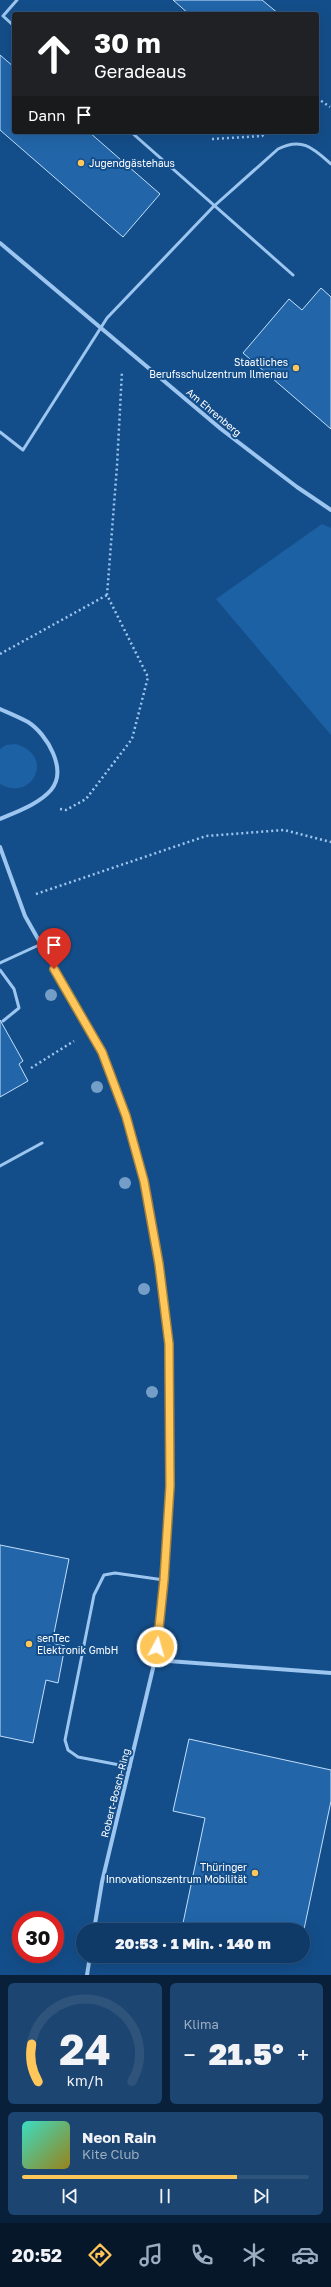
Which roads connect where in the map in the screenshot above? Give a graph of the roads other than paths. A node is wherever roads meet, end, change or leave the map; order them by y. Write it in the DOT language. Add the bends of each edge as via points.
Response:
graph roads {
  1 [pos="17,0"];
  2 [pos="12,24"];
  3 [pos="133,134"];
  4 [pos="331,164"];
  5 [pos="213,207"];
  6 [pos="0,243"];
  7 [pos="293,275"];
  8 [pos="101,327"];
  9 [pos="0,432"];
  10 [pos="331,510"];
  11 [pos="0,709"];
  12 [pos="0,820"];
  13 [pos="0,847"];
  14 [pos="39,945"];
  15 [pos="0,963"];
  16 [pos="0,970"];
  17 [pos="3,1021"];
  18 [pos="42,1143"];
  19 [pos="0,1166"];
  20 [pos="164,1580"];
  21 [pos="155,1660"];
  22 [pos="331,1673"];
  23 [pos="130,1767"];
  24 [pos="95,1923"];
  25 [pos="89,1963"];
  26 [pos="87,1975"];
  1 -- 2 [label="lane" via="3,16"];
  3 -- 5 [label="lane"];
  4 -- 5 [label="lane" via="312,147 291,142 278,148"];
  5 -- 7 [label="lane"];
  5 -- 8 [label="lane"];
  6 -- 8 [label="street, Am Ehrenberg"];
  8 -- 9 [label="lane" via="23,450"];
  8 -- 10 [label="street, Am Ehrenberg" via="222,429"];
  11 -- 12 [label="street" via="29,723 48,744 57,762 58,779 50,791 32,804"];
  13 -- 14 [label="street, Robert-Bosch-Ring"];
  14 -- 15 [label="lane"];
  14 -- 20 [label="street, Robert-Bosch-Ring" via="102,1052 126,1116 144,1181 159,1264 169,1344 170,1486"];
  16 -- 17 [label="lane" via="14,989 19,1008"];
  18 -- 19 [label="lane"];
  20 -- 21 [label="street, Robert-Bosch-Ring"];
  20 -- 23 [label="lane" via="115,1573 104,1575 94,1595 65,1740 68,1750 78,1758"];
  21 -- 22 [label="street"];
  21 -- 23 [label="street, Robert-Bosch-Ring"];
  23 -- 24 [label="street, Robert-Bosch-Ring" via="102,1882"];
  25 -- 26 [label="street"];
}
